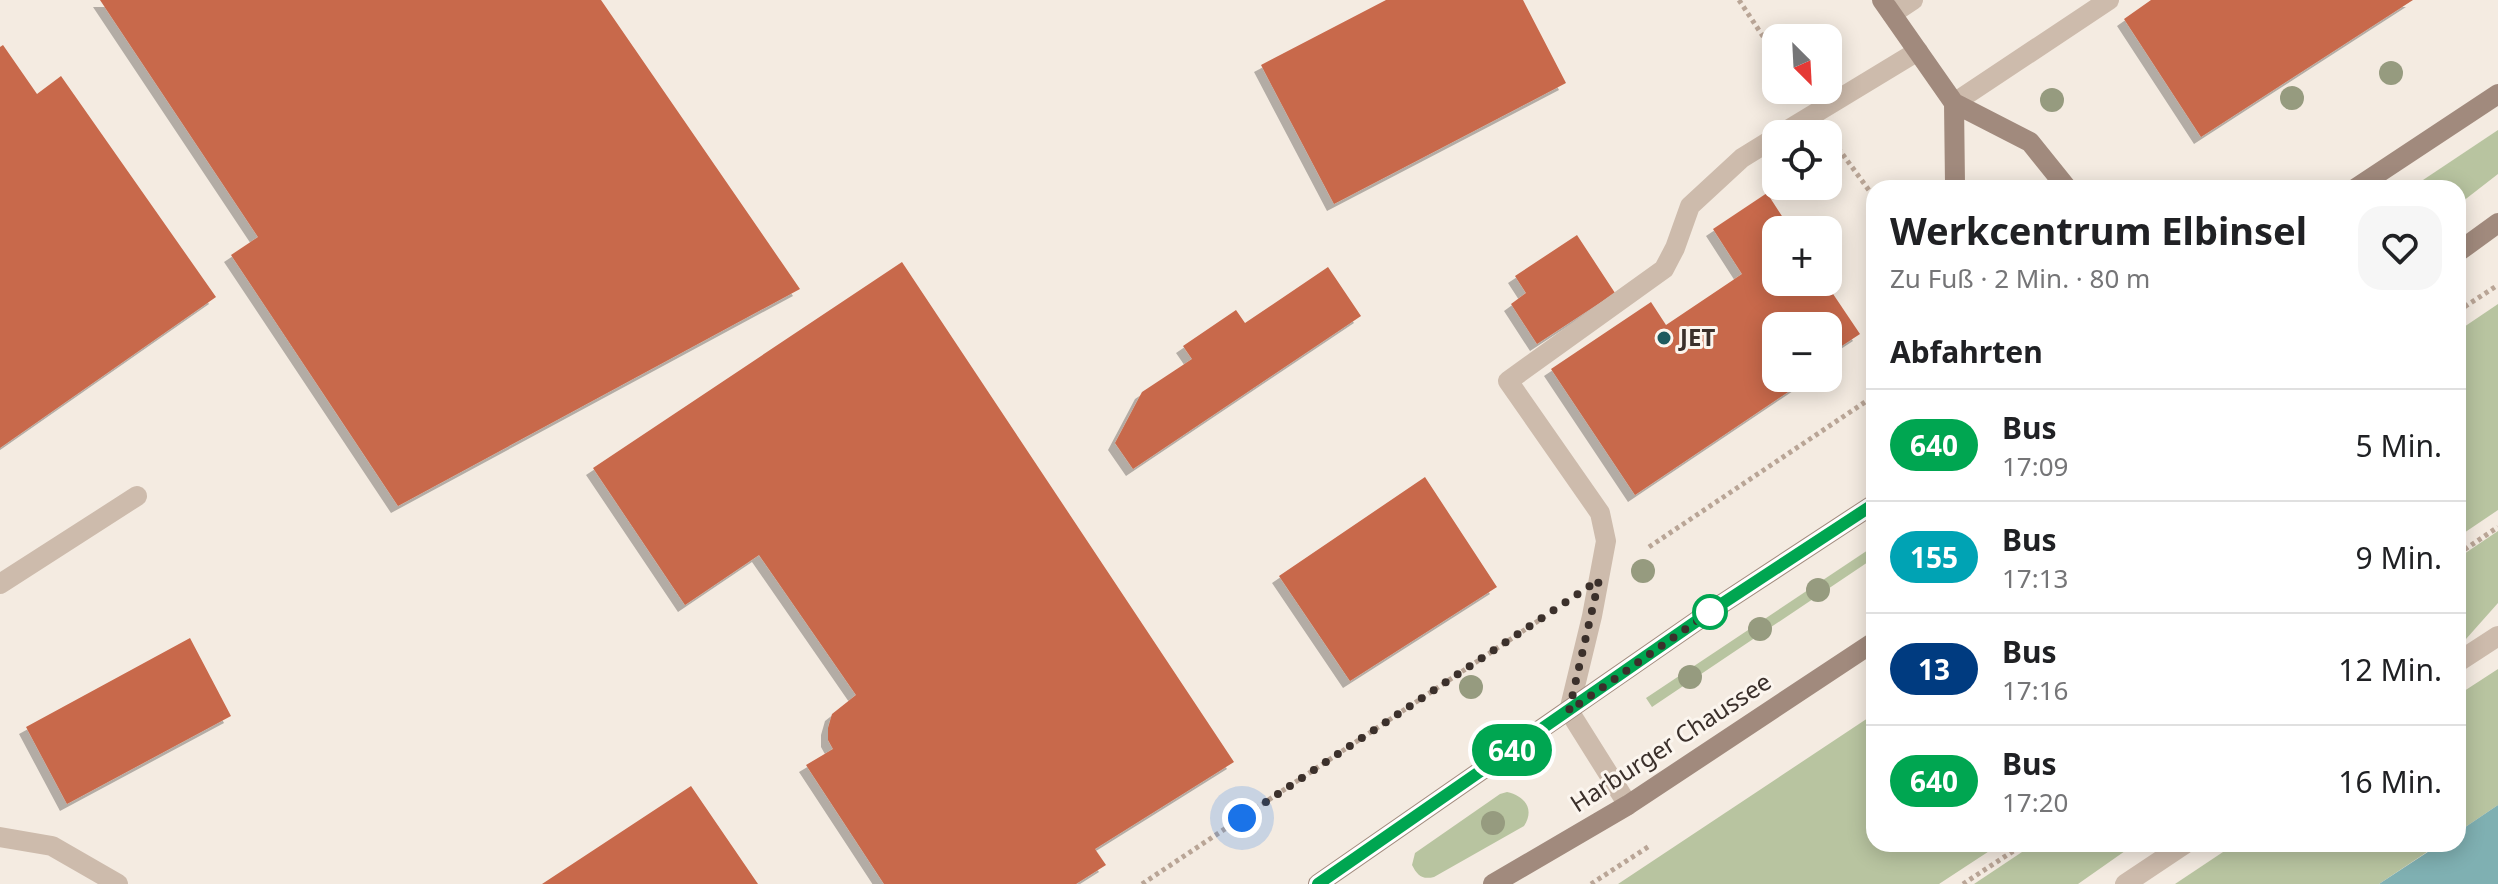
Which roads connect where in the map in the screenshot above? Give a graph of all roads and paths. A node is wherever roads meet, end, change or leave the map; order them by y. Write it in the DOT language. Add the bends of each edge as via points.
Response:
graph roads {
  1 [pos="1739,0"];
  2 [pos="1913,0"];
  3 [pos="2109,0"];
  4 [pos="1887,7"];
  5 [pos="1762,35"];
  6 [pos="1918,51"];
  7 [pos="2498,94"];
  8 [pos="1954,103"];
  9 [pos="1804,120"];
  10 [pos="1762,146"];
  11 [pos="1842,154"];
  12 [pos="1955,180"];
  13 [pos="2061,180"];
  14 [pos="2368,180"];
  15 [pos="1866,186"];
  16 [pos="2498,223"];
  17 [pos="2466,246"];
  18 [pos="2498,285"];
  19 [pos="2466,306"];
  20 [pos="1866,401"];
  21 [pos="137,496"];
  22 [pos="1866,509"];
  23 [pos="2498,527"];
  24 [pos="2466,549"];
  25 [pos="1599,580"];
  26 [pos="0,584"];
  27 [pos="2498,636"];
  28 [pos="1866,647"];
  29 [pos="2466,657"];
  30 [pos="1569,711"];
  31 [pos="1628,805"];
  32 [pos="0,837"];
  33 [pos="2012,852"];
  34 [pos="2173,852"];
  35 [pos="118,884"];
  36 [pos="1142,884"];
  37 [pos="1318,884"];
  38 [pos="1493,884"];
  39 [pos="1963,884"];
  40 [pos="2125,884"];
  1 -- 5 [label="path"];
  2 -- 4 [label="lane"];
  3 -- 8 [label="lane"];
  4 -- 6 [label="main road"];
  6 -- 8 [label="main road"];
  6 -- 9 [label="lane"];
  7 -- 14 [label="main road"];
  8 -- 12 [label="main road"];
  8 -- 13 [label="main road" via="2030,142"];
  10 -- 25 [label="lane" via="1690,206 1664,269 1508,381 1600,513 1606,541"];
  11 -- 15 [label="path"];
  16 -- 17 [label="main road"];
  18 -- 19 [label="path"];
  20 -- 25 [label="path"];
  21 -- 26 [label="lane"];
  22 -- 30 [label="main road"];
  23 -- 24 [label="path"];
  25 -- 30 [label="lane"];
  25 -- 36 [label="path"];
  27 -- 29 [label="lane"];
  28 -- 31 [label="main road, Harburger Chaussee"];
  30 -- 31 [label="lane"];
  30 -- 37 [label="main road"];
  31 -- 38 [label="main road, Harburger Chaussee"];
  32 -- 35 [label="lane" via="52,846"];
  33 -- 39 [label="path"];
  34 -- 40 [label="lane"];
}
